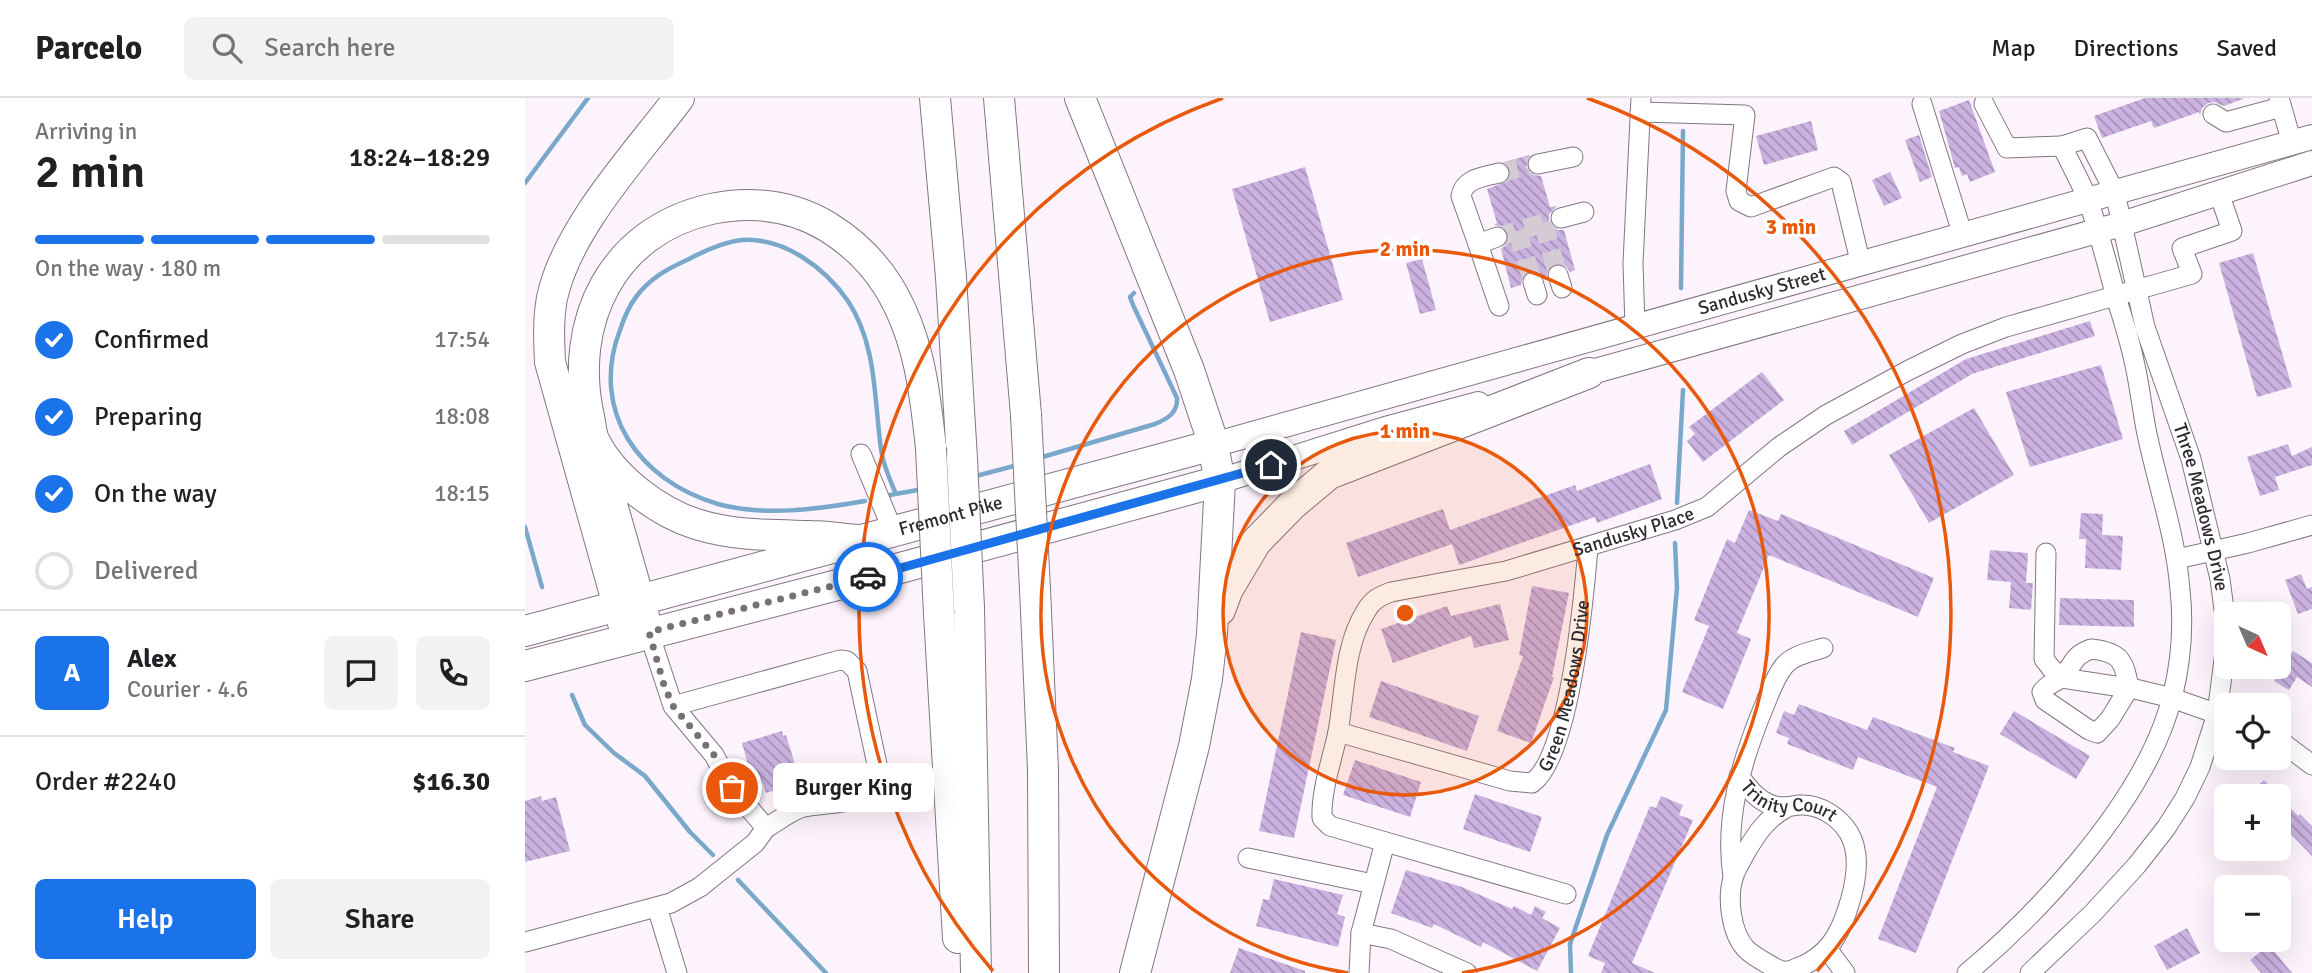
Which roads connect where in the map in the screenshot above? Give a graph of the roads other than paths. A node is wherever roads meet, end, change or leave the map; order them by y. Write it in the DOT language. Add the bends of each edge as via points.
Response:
graph roads {
  1 [pos="679,98"];
  2 [pos="935,98"];
  3 [pos="999,98"];
  4 [pos="1080,98"];
  5 [pos="2280,103"];
  6 [pos="1922,104"];
  7 [pos="1985,104"];
  8 [pos="1641,105"];
  9 [pos="2213,114"];
  10 [pos="2302,140"];
  11 [pos="2062,146"];
  12 [pos="1573,157"];
  13 [pos="2312,163"];
  14 [pos="1538,164"];
  15 [pos="1499,173"];
  16 [pos="2219,192"];
  17 [pos="2115,194"];
  18 [pos="2088,201"];
  19 [pos="1584,212"];
  20 [pos="1561,218"];
  21 [pos="2122,224"];
  22 [pos="2097,230"];
  23 [pos="1963,236"];
  24 [pos="1497,237"];
  25 [pos="1478,243"];
  26 [pos="1861,265"];
  27 [pos="2137,289"];
  28 [pos="2116,295"];
  29 [pos="1499,306"];
  30 [pos="1635,328"];
  31 [pos="1589,373"];
  32 [pos="1389,428"];
  33 [pos="594,442"];
  34 [pos="1213,445"];
  35 [pos="861,454"];
  36 [pos="1220,481"];
  37 [pos="2312,525"];
  38 [pos="893,531"];
  39 [pos="859,540"];
  40 [pos="1588,548"];
  41 [pos="818,551"];
  42 [pos="2214,551"];
  43 [pos="2046,553"];
  44 [pos="2177,559"];
  45 [pos="629,603"];
  46 [pos="525,632"];
  47 [pos="1212,634"];
  48 [pos="638,635"];
  49 [pos="1823,648"];
  50 [pos="525,666"];
  51 [pos="2062,678"];
  52 [pos="2129,688"];
  53 [pos="2222,693"];
  54 [pos="2172,698"];
  55 [pos="673,706"];
  56 [pos="2214,713"];
  57 [pos="1338,732"];
  58 [pos="2214,732"];
  59 [pos="2291,749"];
  60 [pos="2312,765"];
  61 [pos="1738,776"];
  62 [pos="1786,808"];
  63 [pos="766,828"];
  64 [pos="1385,842"];
  65 [pos="1248,858"];
  66 [pos="1733,878"];
  67 [pos="1373,884"];
  68 [pos="1566,894"];
  69 [pos="657,906"];
  70 [pos="1361,933"];
  71 [pos="525,942"];
  72 [pos="1828,950"];
  73 [pos="1454,970"];
  74 [pos="677,973"];
  75 [pos="961,973"];
  76 [pos="976,973"];
  77 [pos="1044,973"];
  78 [pos="1135,973"];
  79 [pos="1359,973"];
  80 [pos="1845,973"];
  81 [pos="1967,973"];
  82 [pos="2030,973"];
  1 -- 45 [label="highway" via="583,227 562,267 548,333 550,362"];
  2 -- 76 [label="highway, bridge" via="951,277 969,608"];
  3 -- 77 [label="highway, bridge" via="1026,415 1035,589 1043,770"];
  4 -- 34 [label="highway" via="1189,370"];
  5 -- 9 [label="street" via="2226,122"];
  5 -- 10 [label="street"];
  6 -- 23 [label="street"];
  7 -- 11 [label="street" via="2007,148"];
  8 -- 26 [label="street" via="1745,115 1736,191 1739,201 1751,207 1834,177 1841,182"];
  8 -- 30 [label="street" via="1633,263"];
  10 -- 17 [label="main road, Sandusky Street"];
  11 -- 17 [label="street, Three Meadows Drive" via="2087,138"];
  11 -- 18 [label="street, Three Meadows Drive"];
  12 -- 14 [label="street"];
  13 -- 16 [label="main road, Sandusky Street"];
  15 -- 25 [label="street" via="1470,181 1462,189"];
  16 -- 21 [label="main road, Sandusky Street"];
  16 -- 27 [label="street, Sandusky Place" via="2232,231 2182,248 2192,274"];
  17 -- 18 [label="main road, Sandusky Street"];
  17 -- 21 [label="street, Three Meadows Drive"];
  18 -- 22 [label="street, Three Meadows Drive"];
  18 -- 23 [label="main road, Sandusky Street"];
  19 -- 20 [label="street"];
  21 -- 22 [label="main road, Sandusky Street"];
  21 -- 27 [label="street, Three Meadows Drive"];
  22 -- 28 [label="street, Three Meadows Drive"];
  22 -- 31 [label="main road, Sandusky Street"];
  23 -- 26 [label="main road, Sandusky Street"];
  24 -- 25 [label="street"];
  25 -- 29 [label="street"];
  26 -- 30 [label="main road, Sandusky Street"];
  27 -- 28 [label="street, Sandusky Place"];
  27 -- 42 [label="street, Three Meadows Drive"];
  28 -- 40 [label="street, Sandusky Place" via="1962,344 1806,427 1707,507"];
  28 -- 44 [label="street, Three Meadows Drive"];
  30 -- 32 [label="main road" via="1622,344 1602,353 1432,401"];
  30 -- 34 [label="main road, Sandusky Street"];
  31 -- 32 [label="main road, Sandusky Street"];
  31 -- 47 [label="highway" via="1329,474 1256,541 1228,589"];
  32 -- 36 [label="main road, Sandusky Street"];
  33 -- 39 [label="highway" via="632,488 652,504 694,524 772,536"];
  33 -- 45 [label="highway"];
  33 -- 75 [label="highway, bridge" via="583,373 586,339 599,296 610,276 641,242 680,218 731,205 788,210 820,223 857,249 887,284 908,325 925,391"];
  34 -- 36 [label="highway"];
  34 -- 38 [label="highway, Fremont Pike"];
  35 -- 38 [label="street"];
  36 -- 47 [label="highway"];
  36 -- 48 [label="highway, Fremont Pike"];
  37 -- 42 [label="street"];
  38 -- 39 [label="highway, Fremont Pike"];
  39 -- 41 [label="highway, Fremont Pike"];
  40 -- 57 [label="street, Sandusky Place" via="1374,600 1357,630"];
  40 -- 57 [label="street, Green Meadows Drive" via="1573,672 1560,727 1538,779 1532,783 1510,781"];
  41 -- 45 [label="highway, Fremont Pike"];
  41 -- 48 [label="highway" via="770,582 673,610"];
  42 -- 44 [label="street"];
  42 -- 53 [label="street, Three Meadows Drive" via="2225,617"];
  43 -- 51 [label="street" via="2044,659"];
  44 -- 54 [label="street, Three Meadows Drive" via="2182,626"];
  45 -- 46 [label="highway, Fremont Pike"];
  45 -- 48 [label="highway"];
  47 -- 78 [label="highway" via="1194,746"];
  48 -- 50 [label="highway, Fremont Pike"];
  48 -- 55 [label="street"];
  49 -- 61 [label="street, Trinity Court" via="1785,664"];
  51 -- 52 [label="street"];
  51 -- 52 [label="street" via="2080,653 2107,650 2120,659"];
  51 -- 52 [label="street" via="2042,692 2045,701 2097,733"];
  52 -- 54 [label="street"];
  54 -- 56 [label="street"];
  54 -- 81 [label="street, Three Meadows Drive" via="2144,766 2093,842 2057,886"];
  55 -- 63 [label="street"];
  55 -- 63 [label="street" via="840,660 857,671 878,769 872,790 865,796 802,807"];
  57 -- 64 [label="street, Sandusky Place" via="1322,818 1330,826"];
  58 -- 82 [label="street, Three Meadows Drive" via="2185,798 2166,828 2093,913"];
  59 -- 60 [label="street"];
  61 -- 62 [label="street, Trinity Court" via="1756,798"];
  61 -- 66 [label="street" via="1731,834"];
  62 -- 66 [label="street" via="1773,814 1755,837"];
  62 -- 72 [label="street, Trinity Court" via="1817,807 1840,821 1850,835 1854,890"];
  63 -- 69 [label="street" via="755,843 686,896"];
  64 -- 67 [label="street"];
  64 -- 68 [label="street"];
  65 -- 67 [label="street"];
  66 -- 72 [label="street" via="1732,917 1745,949 1787,971"];
  67 -- 70 [label="street"];
  69 -- 71 [label="street"];
  69 -- 74 [label="street"];
  70 -- 73 [label="street" via="1391,939"];
  70 -- 79 [label="street"];
  72 -- 80 [label="street"];
}
